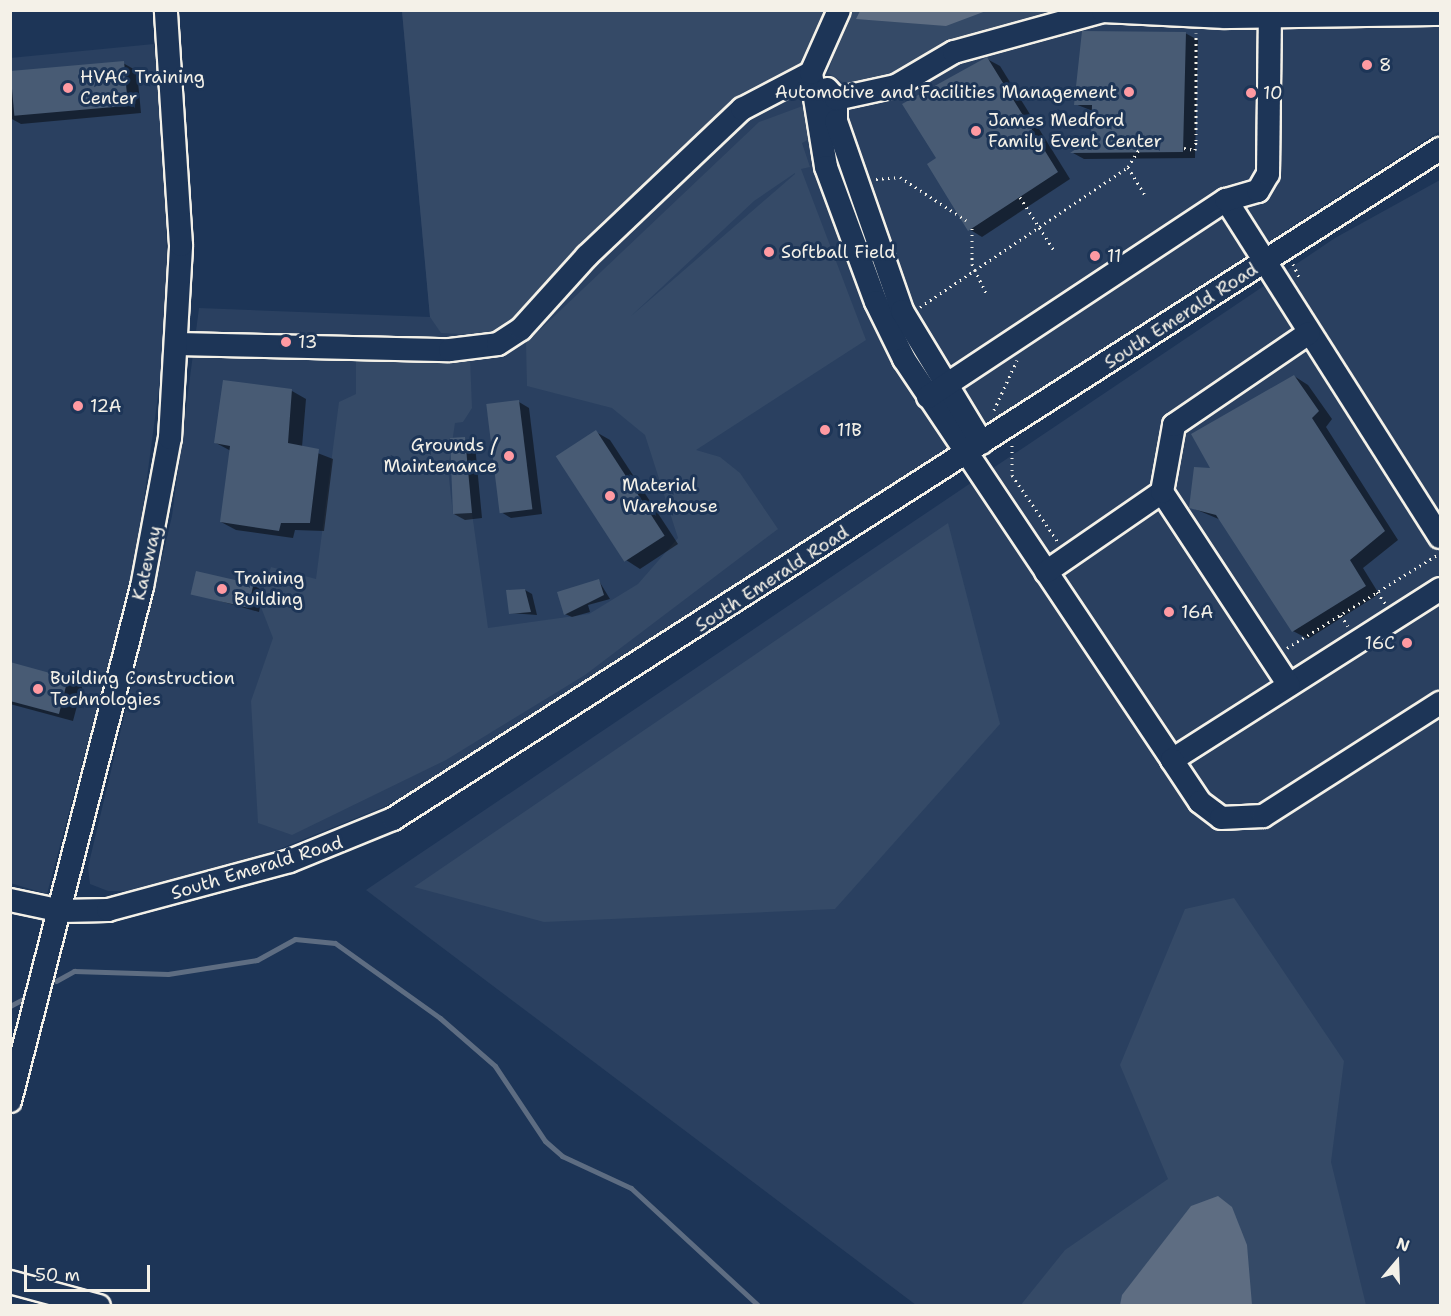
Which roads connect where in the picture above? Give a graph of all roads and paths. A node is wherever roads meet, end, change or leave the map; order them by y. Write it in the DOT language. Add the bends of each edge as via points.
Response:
graph roads {
  1 [pos="166,10"];
  2 [pos="839,10"];
  3 [pos="1196,13"];
  4 [pos="1440,14"];
  5 [pos="1270,16"];
  6 [pos="811,73"];
  7 [pos="836,99"];
  8 [pos="1140,148"];
  9 [pos="1184,148"];
  10 [pos="1440,149"];
  11 [pos="1128,168"];
  12 [pos="858,185"];
  13 [pos="1145,195"];
  14 [pos="1020,197"];
  15 [pos="1226,200"];
  16 [pos="966,220"];
  17 [pos="1039,227"];
  18 [pos="972,228"];
  19 [pos="1055,252"];
  20 [pos="1266,261"];
  21 [pos="973,267"];
  22 [pos="987,295"];
  23 [pos="917,309"];
  24 [pos="1310,333"];
  25 [pos="1017,340"];
  26 [pos="178,344"];
  27 [pos="936,392"];
  28 [pos="1002,430"];
  29 [pos="973,449"];
  30 [pos="1162,492"];
  31 [pos="1067,536"];
  32 [pos="1440,537"];
  33 [pos="1440,554"];
  34 [pos="1046,572"];
  35 [pos="1440,588"];
  36 [pos="1281,651"];
  37 [pos="1288,685"];
  38 [pos="1440,703"];
  39 [pos="1172,760"];
  40 [pos="10,900"];
  41 [pos="62,911"];
  42 [pos="10,1101"];
  43 [pos="10,1282"];
  44 [pos="99,1305"];
  1 -- 26 [label="street, Kateway" via="178,159"];
  2 -- 6 [label="street"];
  3 -- 5 [label="street"];
  3 -- 7 [label="street" via="1074,15 954,52 896,86"];
  3 -- 9 [label="path" via="1196,141 1195,150"];
  4 -- 5 [label="street"];
  5 -- 15 [label="street" via="1268,174 1258,191"];
  6 -- 7 [label="street"];
  6 -- 26 [label="street" via="742,109 587,256 521,329 498,344 450,350"];
  6 -- 27 [label="street" via="826,167 876,302"];
  7 -- 12 [label="street" via="836,121"];
  8 -- 11 [label="path"];
  10 -- 20 [label="street, South Emerald Road"];
  11 -- 13 [label="path"];
  11 -- 17 [label="path"];
  12 -- 16 [label="path" via="900,177"];
  12 -- 27 [label="street" via="902,311"];
  14 -- 17 [label="path"];
  15 -- 20 [label="street"];
  15 -- 25 [label="street"];
  17 -- 19 [label="path"];
  17 -- 21 [label="path"];
  18 -- 21 [label="path"];
  20 -- 24 [label="street"];
  20 -- 28 [label="street, South Emerald Road"];
  21 -- 22 [label="path"];
  21 -- 23 [label="path"];
  24 -- 30 [label="street" via="1174,425"];
  24 -- 32 [label="street"];
  25 -- 27 [label="street"];
  25 -- 28 [label="path" via="1018,368 994,411"];
  26 -- 41 [label="street, Kateway" via="156,528"];
  27 -- 29 [label="street"];
  28 -- 29 [label="street, South Emerald Road"];
  28 -- 31 [label="path" via="1013,446 1012,476 1057,542"];
  29 -- 34 [label="street"];
  29 -- 41 [label="street, South Emerald Road" via="393,819 290,861 195,890 108,910"];
  30 -- 34 [label="street"];
  30 -- 37 [label="street"];
  33 -- 36 [label="path"];
  34 -- 39 [label="street"];
  35 -- 37 [label="street"];
  37 -- 39 [label="street"];
  38 -- 39 [label="street" via="1263,816 1221,818 1200,802"];
  40 -- 41 [label="street, South Emerald Road"];
  41 -- 42 [label="street, Kateway"];
  43 -- 44 [label="street"];
}
